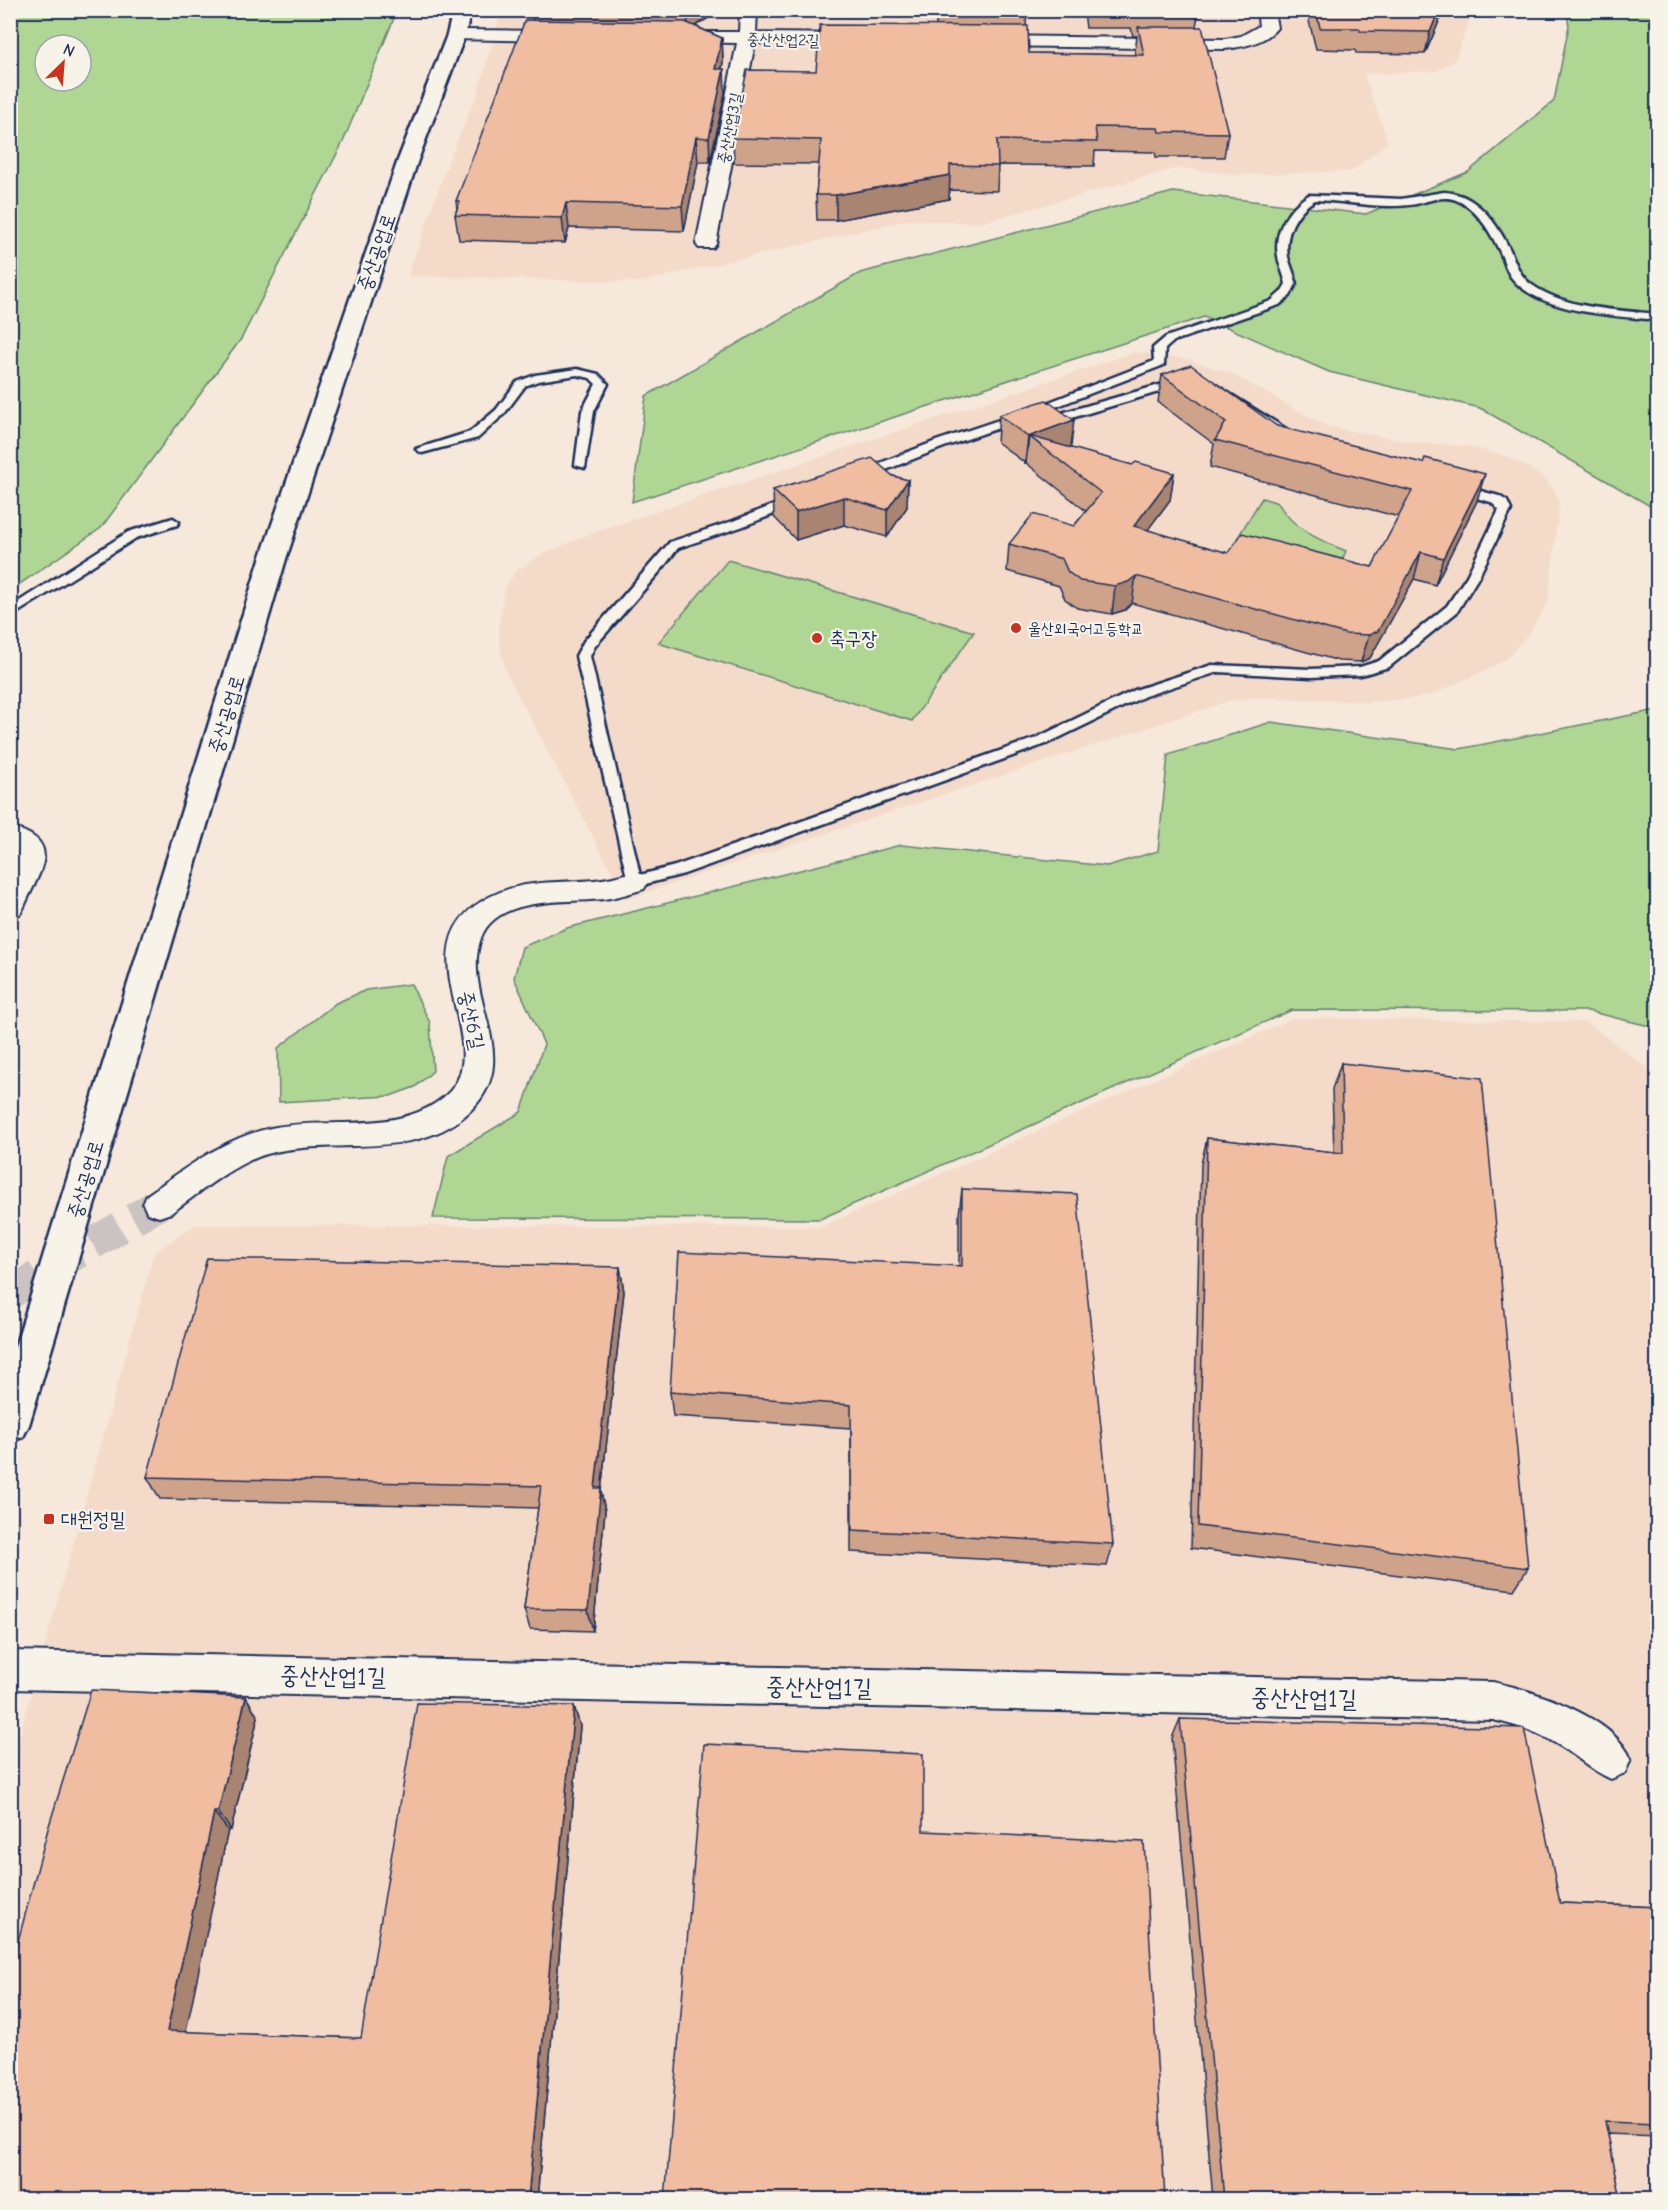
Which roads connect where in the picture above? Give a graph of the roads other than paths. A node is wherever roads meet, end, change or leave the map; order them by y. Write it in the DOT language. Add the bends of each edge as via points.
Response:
graph roads {
  1 [pos="749,10"];
  2 [pos="1265,10"];
  3 [pos="459,23"];
  4 [pos="584,36"];
  5 [pos="665,37"];
  6 [pos="747,38"];
  7 [pos="878,40"];
  8 [pos="962,41"];
  9 [pos="706,244"];
  10 [pos="1658,317"];
  11 [pos="1033,412"];
  12 [pos="422,449"];
  13 [pos="581,465"];
  14 [pos="173,522"];
  15 [pos="10,613"];
  16 [pos="10,837"];
  17 [pos="634,882"];
  18 [pos="10,907"];
  19 [pos="159,1204"];
  20 [pos="10,1425"];
  21 [pos="10,1670"];
  22 [pos="1611,1759"];
  1 -- 6 [label="street, 중산산업3길"];
  2 -- 8 [label="street" via="1268,28 1243,41 1225,44"];
  3 -- 4 [label="street"];
  3 -- 20 [label="street, 중산공업로" via="408,160 273,559"];
  5 -- 6 [label="street, 중산산업2길"];
  6 -- 7 [label="street, 중산산업2길"];
  6 -- 9 [label="street, 중산산업3길"];
  10 -- 11 [label="lane" via="1582,306 1526,286 1486,222 1462,199 1439,195 1397,202 1313,197 1301,202 1284,231 1282,256 1291,284 1275,303 1170,339 1159,348 1160,363"];
  11 -- 17 [label="lane" via="674,545 665,553 589,644 584,656"];
  11 -- 17 [label="lane" via="1058,418 1163,385 1197,382 1210,386 1308,448 1495,499 1505,510 1452,609 1384,663 1361,671 1311,673 1217,668 1140,693 1041,741 679,870"];
  12 -- 13 [label="lane" via="474,435 500,412 520,384 577,372 594,376 602,384 588,411"];
  14 -- 15 [label="lane" via="132,534"];
  16 -- 18 [label="street" via="22,840 30,848 30,859"];
  17 -- 19 [label="street, 중산6길" via="605,889 517,897 486,912 473,927 460,962 480,1058 471,1086 448,1112 407,1128 306,1134 269,1141 234,1155"];
  21 -- 22 [label="street, 중산산업1길" via="1493,1701 1532,1710 1570,1729"];
}
